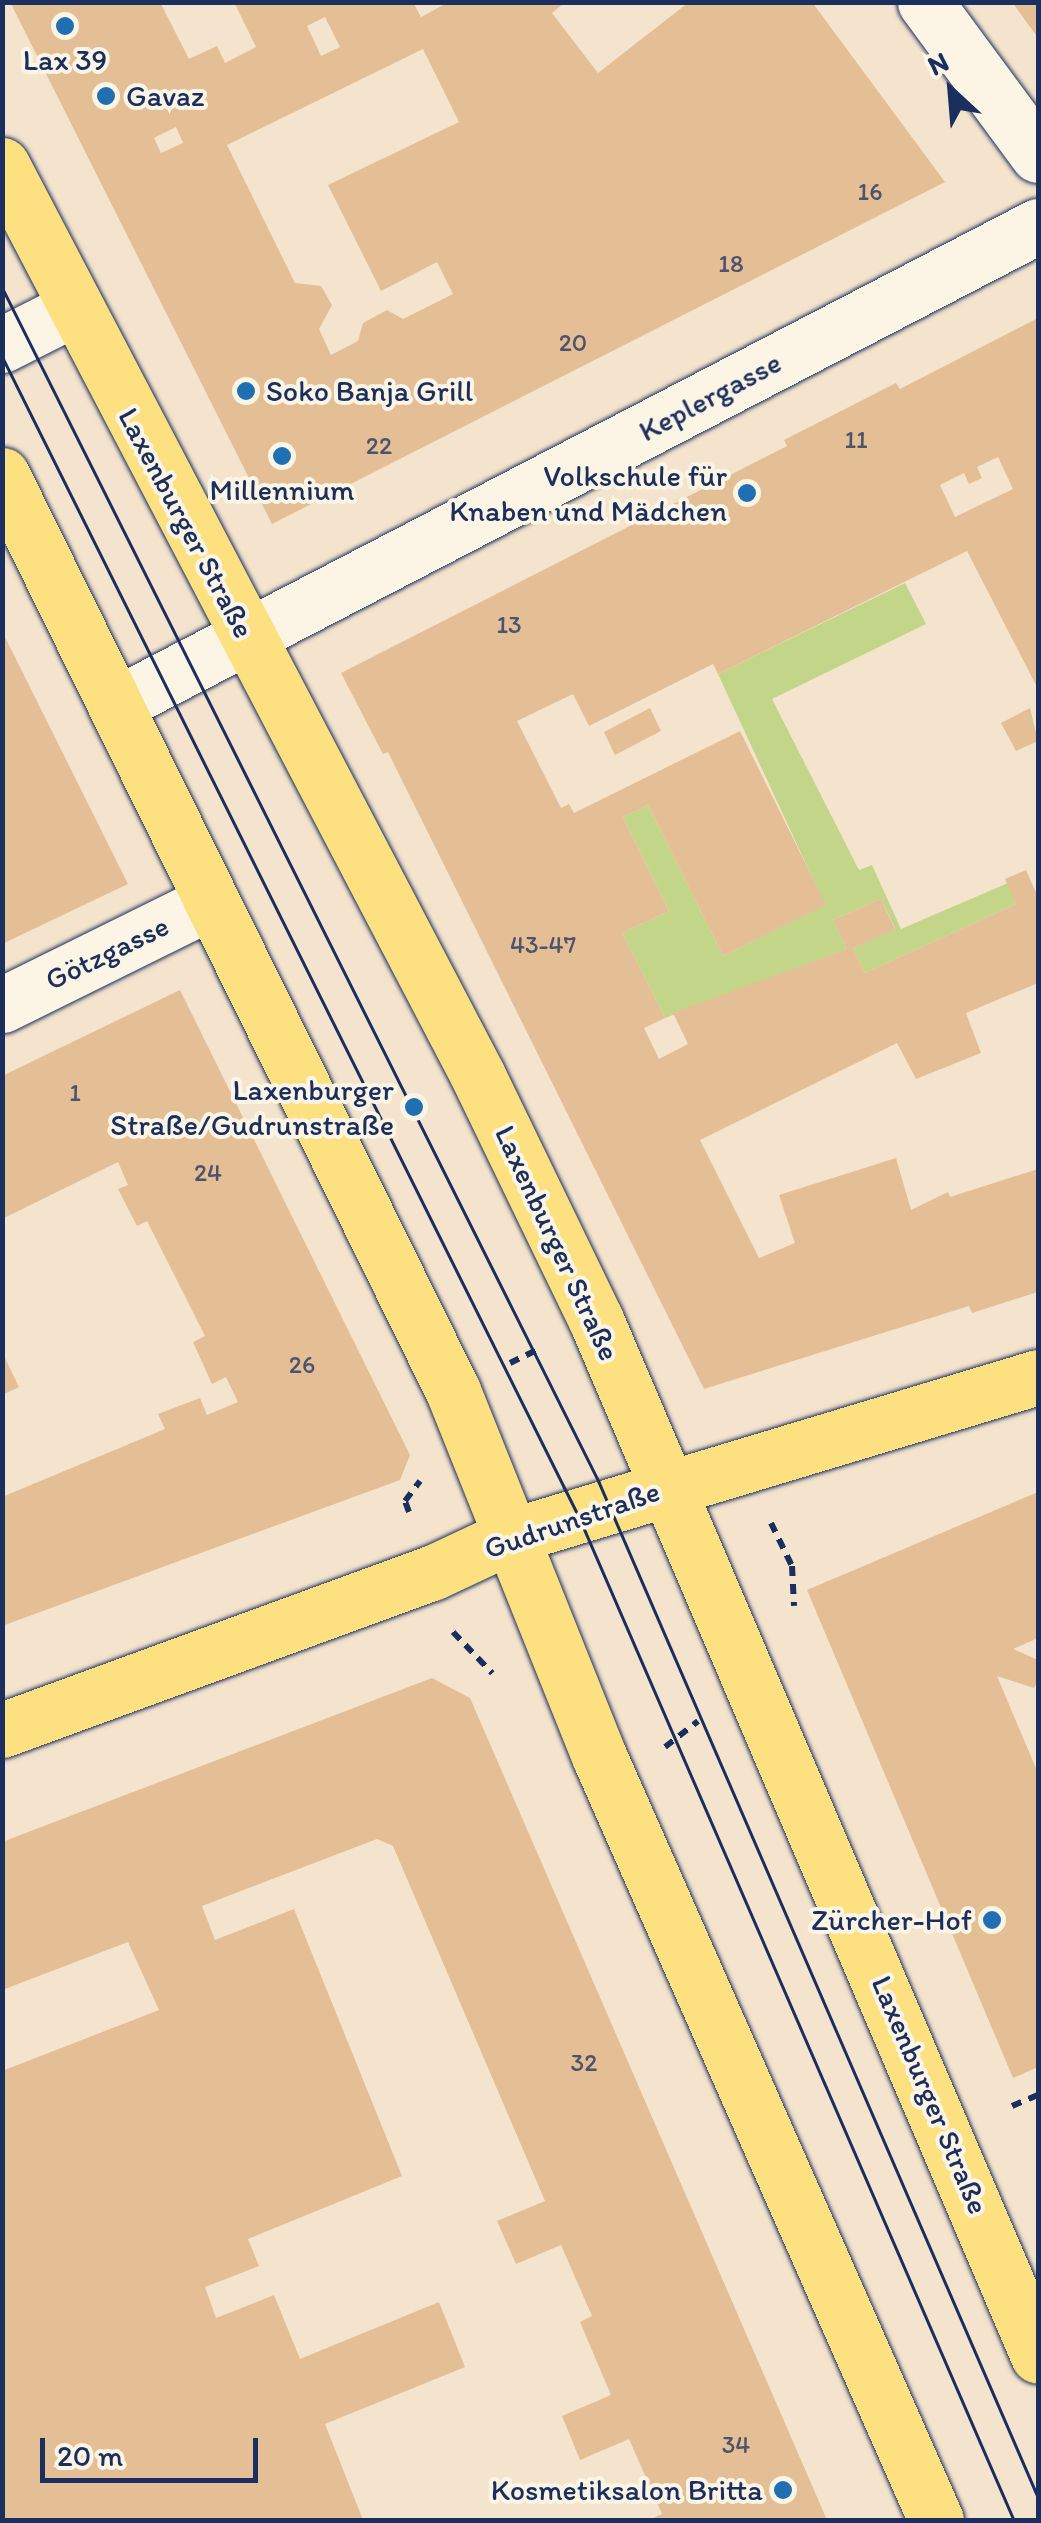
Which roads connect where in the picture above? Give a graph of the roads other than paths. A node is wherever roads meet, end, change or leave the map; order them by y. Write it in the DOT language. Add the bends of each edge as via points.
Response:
graph roads {
  1 [pos="926,2"];
  2 [pos="1038,155"];
  3 [pos="2,165"];
  4 [pos="1038,226"];
  5 [pos="73,309"];
  6 [pos="2,345"];
  7 [pos="2,475"];
  8 [pos="247,638"];
  9 [pos="115,705"];
  10 [pos="212,901"];
  11 [pos="2,1005"];
  12 [pos="1038,1377"];
  13 [pos="665,1488"];
  14 [pos="511,1536"];
  15 [pos="2,1730"];
  16 [pos="1038,2356"];
  17 [pos="936,2520"];
  1 -- 2 [label="street"];
  3 -- 5 [label="main road, Laxenburger Straße"];
  4 -- 8 [label="street, Keplergasse"];
  5 -- 6 [label="street"];
  5 -- 8 [label="main road, Laxenburger Straße"];
  7 -- 9 [label="main road"];
  8 -- 9 [label="street, Keplergasse"];
  8 -- 13 [label="main road, Laxenburger Straße" via="478,1076 596,1320"];
  9 -- 10 [label="main road"];
  10 -- 11 [label="street, Götzgasse"];
  10 -- 14 [label="main road" via="440,1363"];
  12 -- 13 [label="main road, Gudrunstraße"];
  13 -- 14 [label="main road, Gudrunstraße"];
  13 -- 16 [label="main road, Laxenburger Straße" via="944,2124"];
  14 -- 15 [label="main road, Gudrunstraße" via="432,1574"];
  14 -- 17 [label="main road" via="599,1756"];
}
